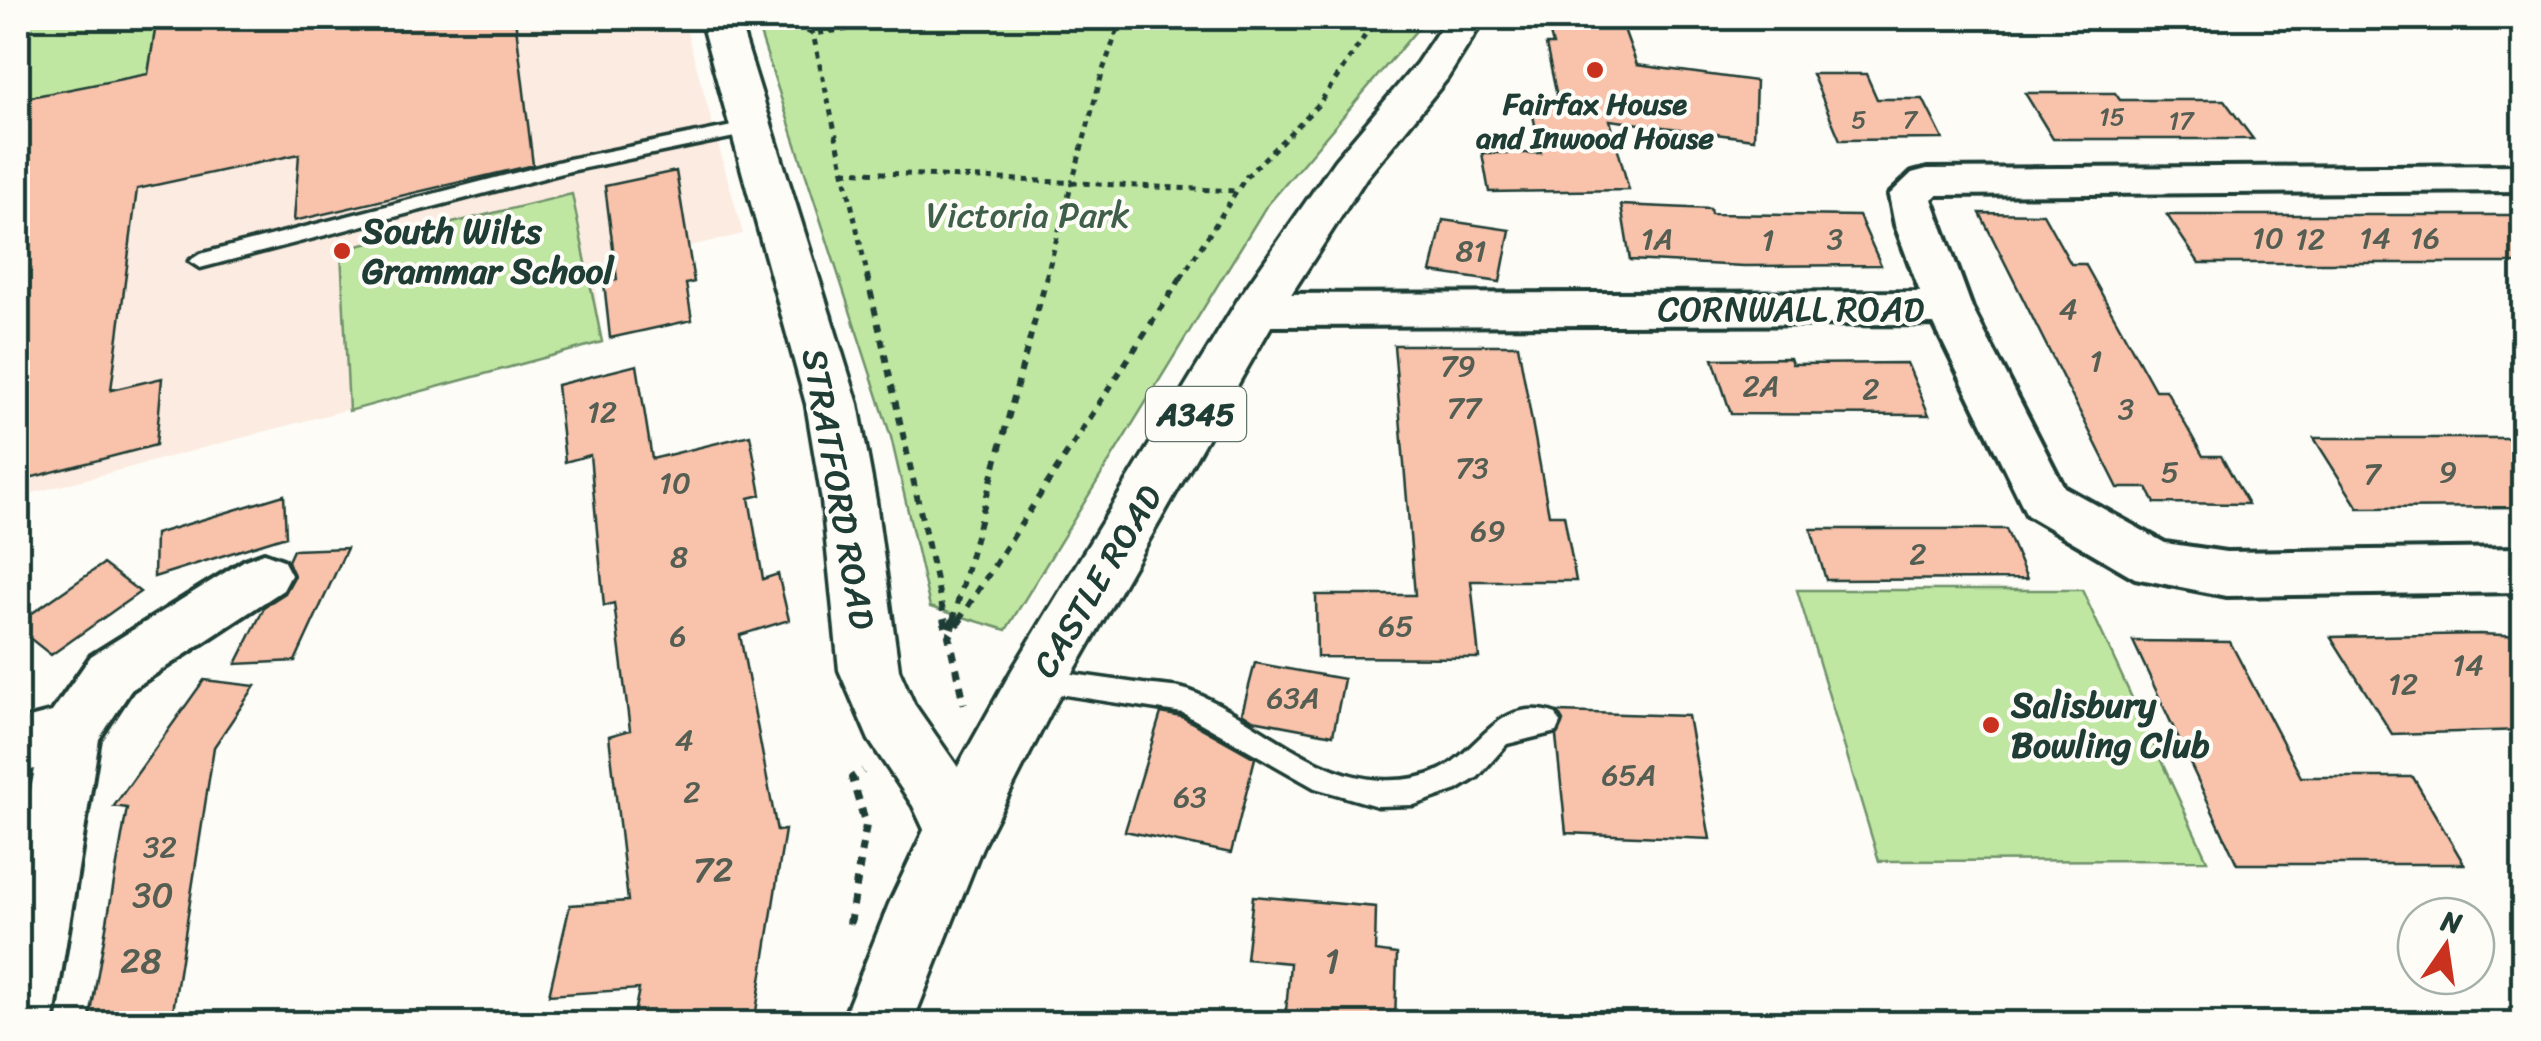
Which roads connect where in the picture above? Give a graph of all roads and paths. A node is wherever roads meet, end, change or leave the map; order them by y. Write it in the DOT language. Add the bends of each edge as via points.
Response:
graph roads {
  1 [pos="720,18"];
  2 [pos="805,18"];
  3 [pos="930,18"];
  4 [pos="1122,18"];
  5 [pos="1377,18"];
  6 [pos="1466,18"];
  7 [pos="796,26"];
  8 [pos="813,34"];
  9 [pos="752,128"];
  10 [pos="844,171"];
  11 [pos="2524,178"];
  12 [pos="1073,181"];
  13 [pos="1236,192"];
  14 [pos="200,261"];
  15 [pos="1949,308"];
  16 [pos="1256,310"];
  17 [pos="2524,570"];
  18 [pos="264,576"];
  19 [pos="948,636"];
  20 [pos="1038,681"];
  21 [pos="1546,723"];
  22 [pos="44,740"];
  23 [pos="905,744"];
  24 [pos="957,830"];
  25 [pos="850,926"];
  26 [pos="20,1024"];
  27 [pos="876,1024"];
  1 -- 9 [label="main road, STRATFORD ROAD"];
  2 -- 8 [label="path"];
  3 -- 8 [label="path"];
  4 -- 12 [label="path"];
  5 -- 13 [label="path" via="1319,104"];
  6 -- 16 [label="main road, CASTLE ROAD / A345" via="1433,70 1350,170"];
  7 -- 8 [label="path"];
  8 -- 10 [label="path"];
  9 -- 14 [label="lane" via="569,165"];
  9 -- 23 [label="main road, STRATFORD ROAD" via="832,404 869,670"];
  10 -- 12 [label="path"];
  10 -- 19 [label="path"];
  11 -- 15 [label="street, CORNWALL ROAD" via="1927,182 1910,196"];
  12 -- 13 [label="path"];
  12 -- 19 [label="path"];
  13 -- 19 [label="path"];
  15 -- 16 [label="street, CORNWALL ROAD"];
  15 -- 17 [label="street" via="2045,501 2154,564 2226,574"];
  16 -- 20 [label="main road, CASTLE ROAD / A345"];
  18 -- 22 [label="street" via="111,673"];
  19 -- 23 [label="path" via="964,705"];
  20 -- 21 [label="lane" via="1188,702 1326,780 1376,792 1414,792 1446,781 1468,768 1496,735"];
  20 -- 24 [label="main road, CASTLE ROAD / A345"];
  22 -- 26 [label="street"];
  23 -- 24 [label="main road, STRATFORD ROAD"];
  23 -- 25 [label="path" via="852,778 866,825"];
  24 -- 27 [label="main road, CASTLE ROAD / A345"];
}
